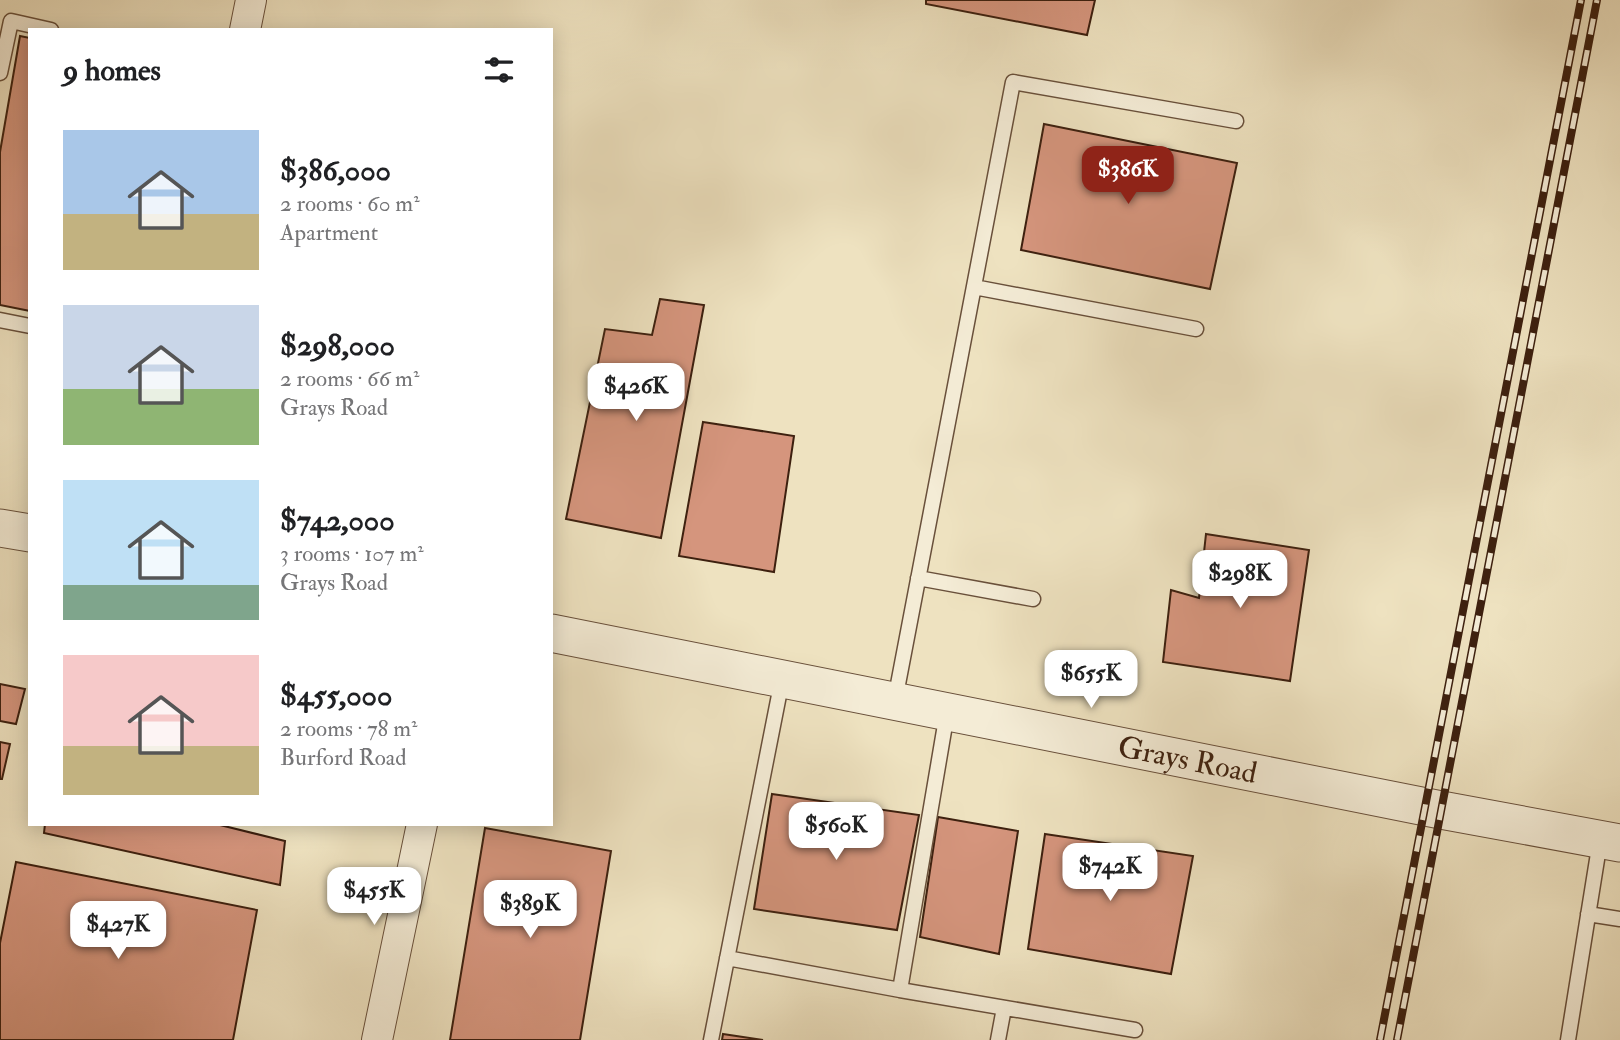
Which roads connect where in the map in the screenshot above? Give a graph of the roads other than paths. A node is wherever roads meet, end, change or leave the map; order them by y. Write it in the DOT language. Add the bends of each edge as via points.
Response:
graph roads {
  1 [pos="251,0"];
  2 [pos="42,28"];
  3 [pos="246,28"];
  4 [pos="0,73"];
  5 [pos="1236,121"];
  6 [pos="974,287"];
  7 [pos="0,320"];
  8 [pos="28,326"];
  9 [pos="1195,329"];
  10 [pos="0,528"];
  11 [pos="28,533"];
  12 [pos="918,578"];
  13 [pos="1033,600"];
  14 [pos="553,633"];
  15 [pos="783,679"];
  16 [pos="895,701"];
  17 [pos="947,711"];
  18 [pos="422,826"];
  19 [pos="1610,841"];
  20 [pos="1588,914"];
  21 [pos="1620,919"];
  22 [pos="727,958"];
  23 [pos="901,990"];
  24 [pos="1004,1007"];
  25 [pos="1135,1030"];
  26 [pos="377,1040"];
  27 [pos="711,1040"];
  28 [pos="998,1040"];
  29 [pos="1568,1040"];
  1 -- 3 [label="street"];
  2 -- 4 [label="lane" via="11,21"];
  5 -- 6 [label="lane" via="1013,82"];
  6 -- 9 [label="lane"];
  6 -- 12 [label="lane"];
  7 -- 8 [label="lane"];
  10 -- 11 [label="street"];
  12 -- 13 [label="lane"];
  12 -- 16 [label="lane"];
  14 -- 15 [label="street, Grays Road"];
  15 -- 16 [label="street, Grays Road"];
  15 -- 22 [label="lane"];
  16 -- 17 [label="street, Grays Road"];
  17 -- 19 [label="street, Grays Road"];
  17 -- 23 [label="lane"];
  18 -- 26 [label="street"];
  19 -- 20 [label="lane"];
  20 -- 21 [label="lane"];
  20 -- 29 [label="lane"];
  22 -- 23 [label="lane"];
  22 -- 27 [label="lane"];
  23 -- 24 [label="lane"];
  24 -- 25 [label="lane"];
  24 -- 28 [label="lane"];
}
